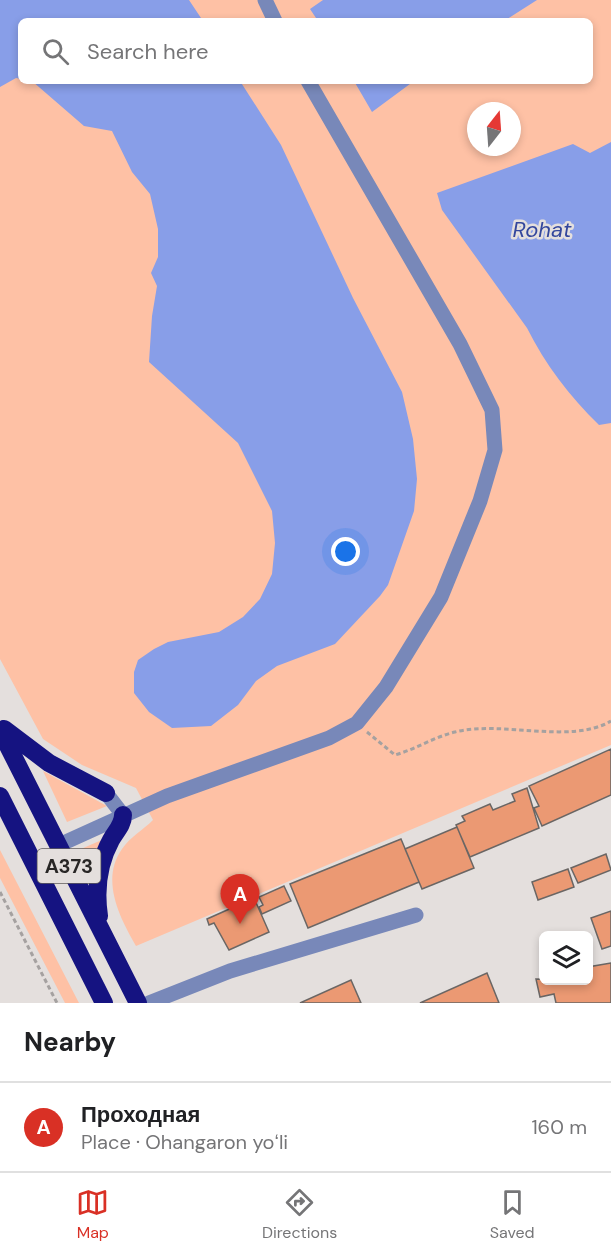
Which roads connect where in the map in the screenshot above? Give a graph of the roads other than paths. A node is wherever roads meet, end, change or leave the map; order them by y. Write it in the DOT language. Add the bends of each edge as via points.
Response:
graph roads {
  1 [pos="265,0"];
  2 [pos="273,18"];
  3 [pos="310,84"];
  4 [pos="0,728"];
  5 [pos="106,793"];
  6 [pos="0,796"];
  7 [pos="123,815"];
  8 [pos="59,845"];
  9 [pos="416,915"];
  10 [pos="101,929"];
  11 [pos="104,1003"];
  12 [pos="138,1003"];
  13 [pos="149,1003"];
  1 -- 2 [label="street"];
  3 -- 7 [label="street" via="460,345 492,410 495,450 480,501 441,597 399,668 357,723 329,738"];
  4 -- 5 [label="highway" via="50,763"];
  4 -- 8 [label="highway, A373"];
  5 -- 7 [label="street"];
  6 -- 11 [label="highway, A373"];
  7 -- 8 [label="street"];
  7 -- 10 [label="highway" via="123,822 105,851 98,877"];
  8 -- 10 [label="highway, A373"];
  9 -- 13 [label="street" via="230,971"];
  10 -- 12 [label="highway, A373"];
}
